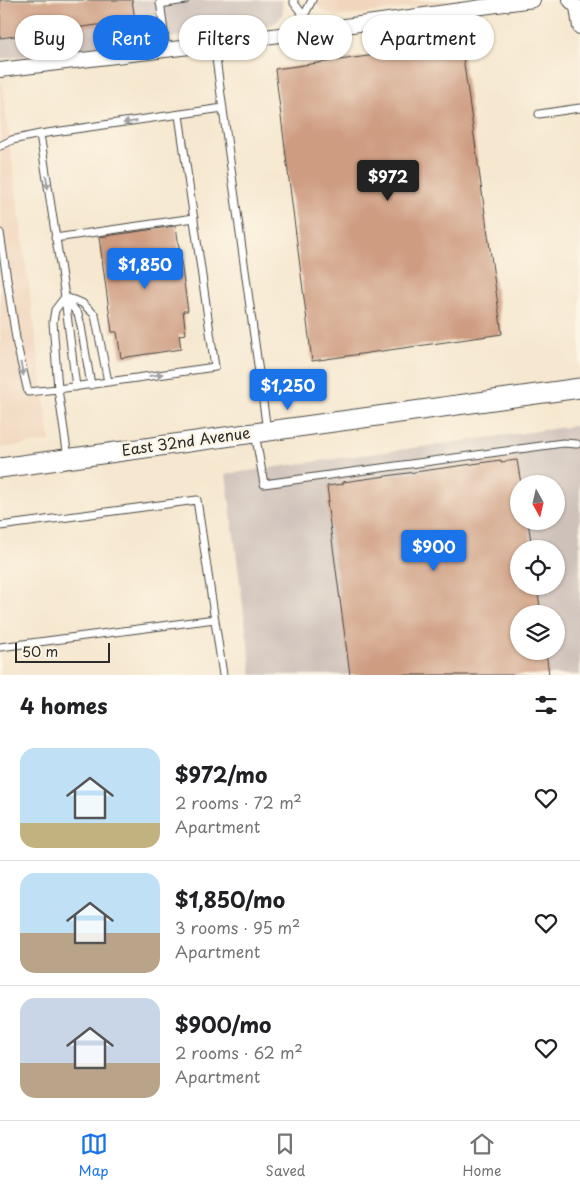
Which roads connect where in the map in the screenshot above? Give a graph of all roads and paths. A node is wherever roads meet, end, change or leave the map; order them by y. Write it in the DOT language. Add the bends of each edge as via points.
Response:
graph roads {
  1 [pos="186,0"];
  2 [pos="294,0"];
  3 [pos="312,0"];
  4 [pos="533,0"];
  5 [pos="160,2"];
  6 [pos="574,2"];
  7 [pos="493,3"];
  8 [pos="162,15"];
  9 [pos="303,15"];
  10 [pos="304,15"];
  11 [pos="352,24"];
  12 [pos="580,28"];
  13 [pos="93,58"];
  14 [pos="216,60"];
  15 [pos="0,70"];
  16 [pos="223,108"];
  17 [pos="580,108"];
  18 [pos="539,114"];
  19 [pos="179,115"];
  20 [pos="40,134"];
  21 [pos="0,146"];
  22 [pos="194,218"];
  23 [pos="0,233"];
  24 [pos="55,238"];
  25 [pos="65,297"];
  26 [pos="108,382"];
  27 [pos="91,385"];
  28 [pos="76,387"];
  29 [pos="580,388"];
  30 [pos="58,389"];
  31 [pos="261,432"];
  32 [pos="578,444"];
  33 [pos="68,458"];
  34 [pos="0,468"];
  35 [pos="0,526"];
  36 [pos="215,620"];
  37 [pos="0,647"];
  38 [pos="223,675"];
  1 -- 5 [label="lane"];
  2 -- 9 [label="lane"];
  3 -- 10 [label="lane"];
  4 -- 7 [label="street"];
  5 -- 8 [label="lane"];
  6 -- 12 [label="street"];
  7 -- 11 [label="street"];
  13 -- 15 [label="street"];
  14 -- 16 [label="lane"];
  16 -- 19 [label="lane"];
  16 -- 31 [label="lane"];
  17 -- 18 [label="lane"];
  19 -- 20 [label="lane, one-way"];
  19 -- 22 [label="lane"];
  20 -- 21 [label="lane"];
  20 -- 24 [label="lane, one-way"];
  22 -- 24 [label="lane"];
  26 -- 22 [label="lane, one-way" via="215,367"];
  23 -- 30 [label="lane, one-way" via="17,345 28,392"];
  24 -- 25 [label="lane"];
  25 -- 26 [label="lane" via="82,303 95,314"];
  25 -- 27 [label="lane" via="78,314"];
  25 -- 28 [label="lane"];
  25 -- 30 [label="lane" via="55,310 53,322"];
  26 -- 27 [label="lane"];
  27 -- 28 [label="lane"];
  28 -- 30 [label="lane"];
  29 -- 31 [label="street, East 32nd Avenue"];
  30 -- 33 [label="lane"];
  31 -- 32 [label="lane" via="264,484 563,443"];
  31 -- 33 [label="street, East 32nd Avenue"];
  33 -- 34 [label="street, East 32nd Avenue"];
  35 -- 36 [label="lane" via="197,500"];
  36 -- 37 [label="lane"];
  36 -- 38 [label="lane"];
}
